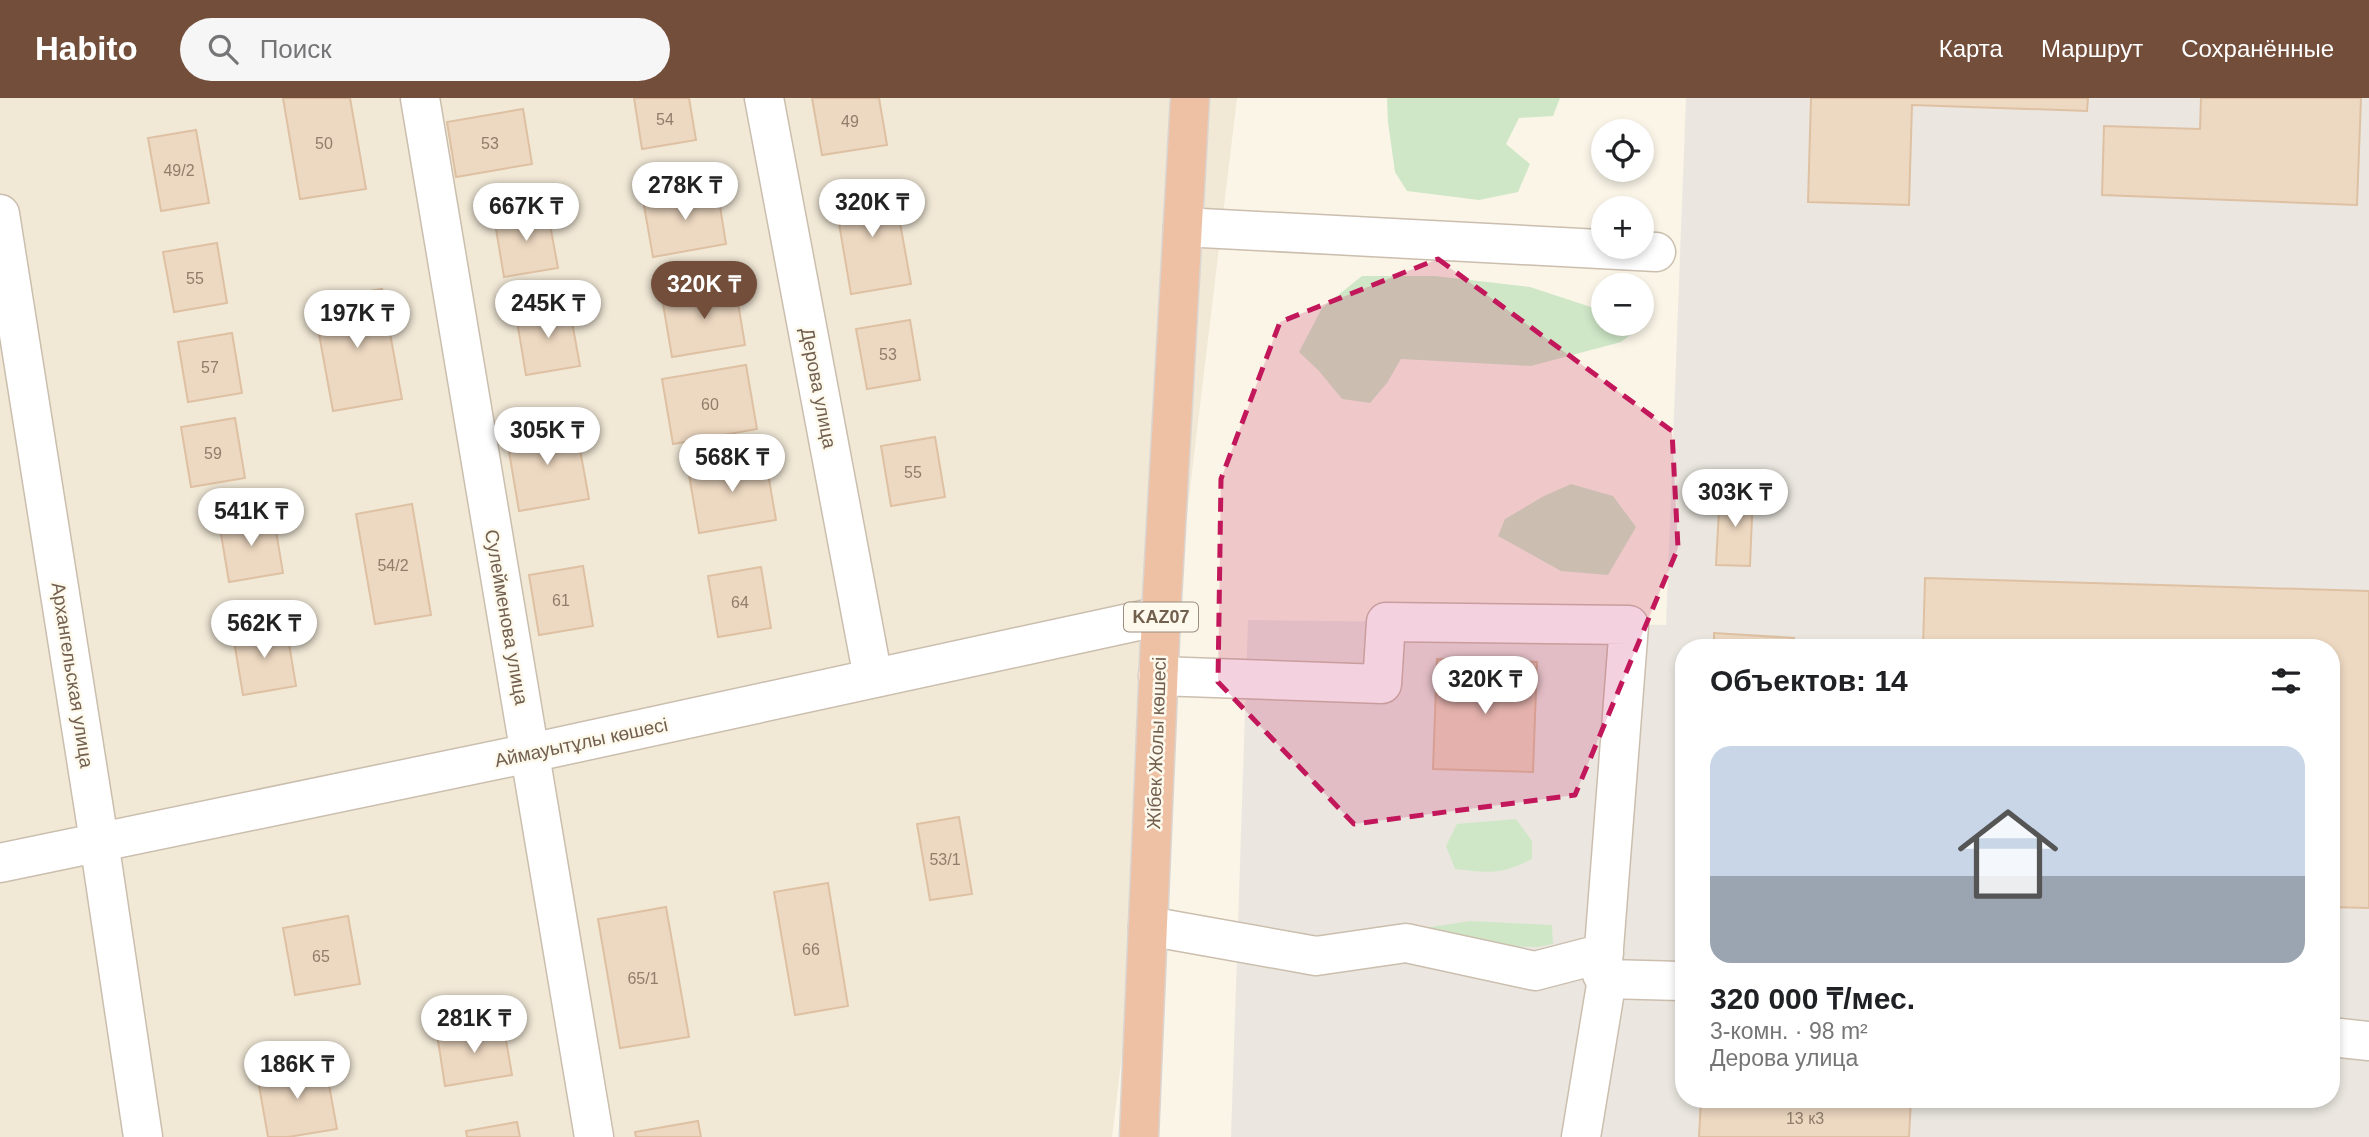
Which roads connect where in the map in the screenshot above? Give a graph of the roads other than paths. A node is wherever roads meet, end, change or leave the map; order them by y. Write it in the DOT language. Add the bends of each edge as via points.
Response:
graph roads {
  1 [pos="419,98"];
  2 [pos="764,98"];
  3 [pos="1191,98"];
  4 [pos="0,214"];
  5 [pos="1183,227"];
  6 [pos="1656,252"];
  7 [pos="1161,615"];
  8 [pos="1158,676"];
  9 [pos="873,678"];
  10 [pos="530,753"];
  11 [pos="99,841"];
  12 [pos="0,863"];
  13 [pos="1148,926"];
  14 [pos="1605,966"];
  15 [pos="1675,980"];
  16 [pos="2340,1038"];
  17 [pos="2369,1041"];
  18 [pos="143,1137"];
  19 [pos="594,1137"];
  20 [pos="1139,1137"];
  21 [pos="1581,1137"];
  1 -- 10 [label="street, Сулейменова улица"];
  2 -- 9 [label="street, Дерова улица"];
  3 -- 5 [label="highway, Жібек Жолы көшесі / KAZ07"];
  4 -- 11 [label="street, Архангельская улица"];
  5 -- 6 [label="street"];
  5 -- 7 [label="highway, Жібек Жолы көшесі / KAZ07"];
  7 -- 8 [label="highway, Жібек Жолы көшесі / KAZ07"];
  7 -- 9 [label="street, Аймауытұлы көшесі"];
  8 -- 13 [label="highway, Жібек Жолы көшесі / KAZ07"];
  8 -- 14 [label="street" via="1382,684 1386,622 1629,625"];
  9 -- 10 [label="street, Аймауытұлы көшесі"];
  10 -- 11 [label="street, Аймауытұлы көшесі"];
  10 -- 19 [label="street, Сулейменова улица"];
  11 -- 12 [label="street, Аймауытұлы көшесі"];
  11 -- 18 [label="street, Архангельская улица"];
  13 -- 14 [label="street" via="1316,956 1406,943 1535,971"];
  13 -- 20 [label="highway, Жібек Жолы көшесі / KAZ07"];
  14 -- 15 [label="street"];
  14 -- 21 [label="street"];
  16 -- 17 [label="street"];
}
